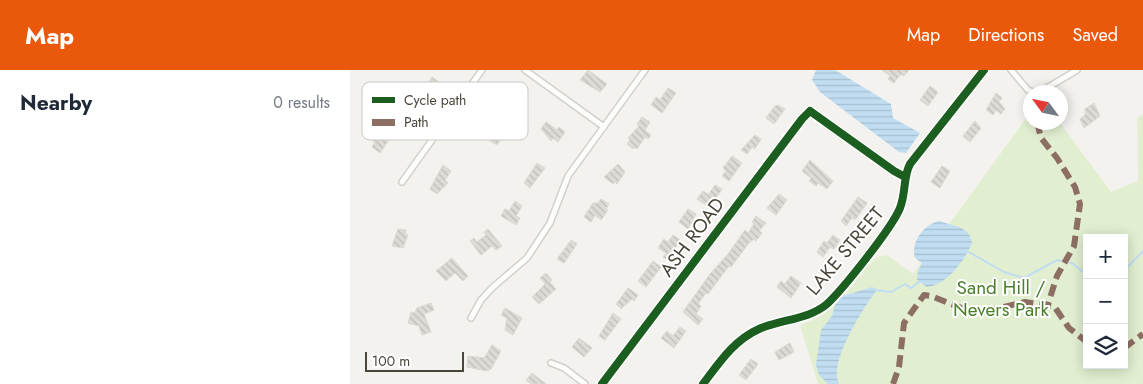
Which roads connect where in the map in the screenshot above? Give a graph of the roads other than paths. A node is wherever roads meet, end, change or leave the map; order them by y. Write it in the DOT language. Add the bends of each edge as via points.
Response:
graph roads {
  1 [pos="482,70"];
  2 [pos="525,70"];
  3 [pos="645,70"];
  4 [pos="984,70"];
  5 [pos="1011,70"];
  6 [pos="1077,70"];
  7 [pos="473,82"];
  8 [pos="1024,85"];
  9 [pos="1052,85"];
  10 [pos="604,127"];
  11 [pos="432,140"];
  12 [pos="905,176"];
  13 [pos="402,182"];
  14 [pos="471,318"];
  15 [pos="551,363"];
  16 [pos="585,384"];
  17 [pos="602,384"];
  18 [pos="703,384"];
  1 -- 7 [label="street"];
  2 -- 10 [label="street"];
  3 -- 10 [label="street"];
  4 -- 12 [label="street, LAKE STREET" via="910,164"];
  5 -- 8 [label="street"];
  6 -- 9 [label="street"];
  10 -- 14 [label="street" via="568,176 550,223 531,252 487,294"];
  11 -- 13 [label="street"];
  12 -- 17 [label="street, ASH ROAD" via="894,172 810,111"];
  12 -- 18 [label="street, LAKE STREET" via="904,196 897,215 827,303 808,314 759,329 742,339"];
  15 -- 16 [label="street" via="564,368"];
}
